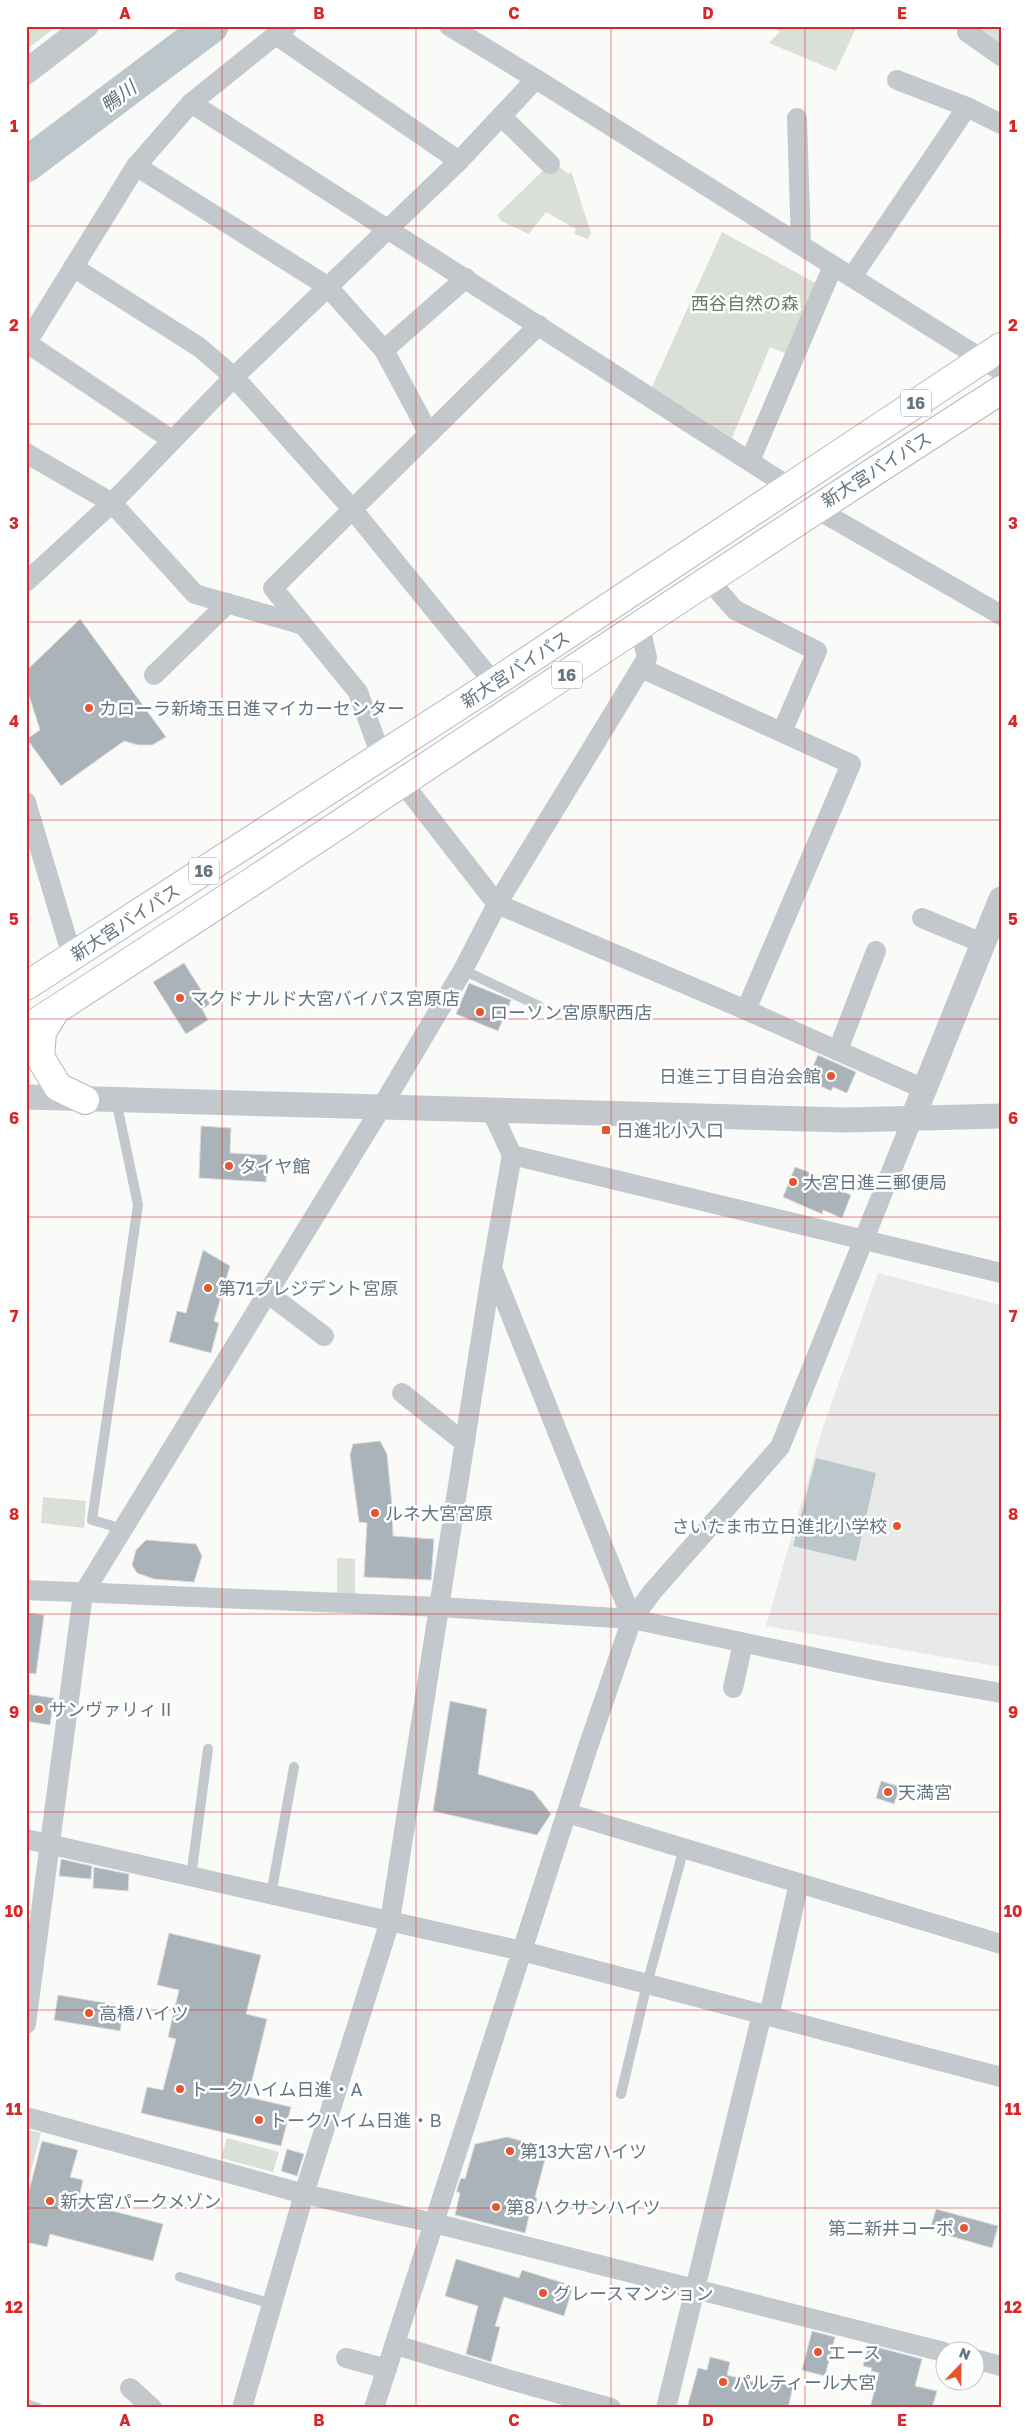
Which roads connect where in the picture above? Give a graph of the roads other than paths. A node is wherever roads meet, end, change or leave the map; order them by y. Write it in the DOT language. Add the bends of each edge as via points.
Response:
graph roads {
  1 [pos="86,26"];
  2 [pos="449,26"];
  3 [pos="968,26"];
  4 [pos="281,31"];
  5 [pos="1001,56"];
  6 [pos="26,72"];
  7 [pos="536,78"];
  8 [pos="896,80"];
  9 [pos="191,103"];
  10 [pos="967,106"];
  11 [pos="501,116"];
  12 [pos="797,118"];
  13 [pos="1001,124"];
  14 [pos="459,161"];
  15 [pos="550,164"];
  16 [pos="136,166"];
  17 [pos="388,228"];
  18 [pos="801,245"];
  19 [pos="834,266"];
  20 [pos="73,267"];
  21 [pos="852,277"];
  22 [pos="466,278"];
  23 [pos="327,286"];
  24 [pos="539,325"];
  25 [pos="27,344"];
  26 [pos="384,350"];
  27 [pos="994,359"];
  28 [pos="234,377"];
  29 [pos="1001,390"];
  30 [pos="429,434"];
  31 [pos="172,440"];
  32 [pos="26,453"];
  33 [pos="750,461"];
  34 [pos="791,488"];
  35 [pos="112,503"];
  36 [pos="815,508"];
  37 [pos="353,510"];
  38 [pos="709,580"];
  39 [pos="26,582"];
  40 [pos="228,603"];
  41 [pos="1001,615"];
  42 [pos="303,624"];
  43 [pos="640,626"];
  44 [pos="641,668"];
  45 [pos="154,675"];
  46 [pos="494,683"];
  47 [pos="782,732"];
  48 [pos="381,756"];
  49 [pos="402,782"];
  50 [pos="26,802"];
  51 [pos="1001,899"];
  52 [pos="497,904"];
  53 [pos="922,918"];
  54 [pos="982,943"];
  55 [pos="876,951"];
  56 [pos="72,956"];
  57 [pos="464,970"];
  58 [pos="26,986"];
  59 [pos="539,1006"];
  60 [pos="56,1010"];
  61 [pos="746,1010"];
  62 [pos="26,1029"];
  63 [pos="838,1050"];
  64 [pos="924,1090"];
  65 [pos="26,1098"];
  66 [pos="85,1100"];
  67 [pos="116,1100"];
  68 [pos="381,1108"];
  69 [pos="491,1110"];
  70 [pos="1001,1116"];
  71 [pos="912,1120"];
  72 [pos="512,1155"];
  73 [pos="864,1239"];
  74 [pos="492,1268"];
  75 [pos="1001,1273"];
  76 [pos="266,1292"];
  77 [pos="324,1336"];
  78 [pos="402,1393"];
  79 [pos="466,1443"];
  80 [pos="122,1529"];
  81 [pos="26,1590"];
  82 [pos="83,1594"];
  83 [pos="440,1607"];
  84 [pos="632,1619"];
  85 [pos="743,1643"];
  86 [pos="733,1688"];
  87 [pos="1001,1693"];
  88 [pos="208,1749"];
  89 [pos="294,1767"];
  90 [pos="568,1812"];
  91 [pos="26,1839"];
  92 [pos="48,1845"];
  93 [pos="684,1848"];
  94 [pos="191,1877"];
  95 [pos="799,1883"];
  96 [pos="272,1895"];
  97 [pos="390,1921"];
  98 [pos="1001,1944"];
  99 [pos="522,1951"];
  100 [pos="647,1984"];
  101 [pos="765,2015"];
  102 [pos="26,2024"];
  103 [pos="1001,2077"];
  104 [pos="621,2094"];
  105 [pos="26,2117"];
  106 [pos="304,2194"];
  107 [pos="434,2223"];
  108 [pos="180,2277"];
  109 [pos="695,2288"];
  110 [pos="272,2304"];
  111 [pos="396,2345"];
  112 [pos="934,2349"];
  113 [pos="346,2358"];
  114 [pos="984,2362"];
  115 [pos="1001,2366"];
  116 [pos="387,2369"];
  117 [pos="130,2388"];
  118 [pos="26,2404"];
  119 [pos="38,2408"];
  120 [pos="152,2408"];
  121 [pos="242,2408"];
  122 [pos="374,2408"];
  123 [pos="611,2408"];
  124 [pos="666,2408"];
  1 -- 6 [label="street"];
  2 -- 7 [label="street"];
  3 -- 5 [label="street" via="967,32"];
  4 -- 9 [label="street"];
  4 -- 14 [label="street"];
  7 -- 11 [label="street"];
  7 -- 18 [label="street"];
  8 -- 10 [label="street"];
  9 -- 16 [label="street"];
  9 -- 17 [label="street"];
  10 -- 13 [label="street"];
  10 -- 21 [label="street"];
  11 -- 14 [label="street"];
  11 -- 15 [label="street"];
  12 -- 18 [label="street"];
  14 -- 17 [label="street"];
  16 -- 20 [label="street"];
  16 -- 23 [label="street"];
  17 -- 22 [label="street"];
  17 -- 23 [label="street"];
  18 -- 19 [label="street"];
  19 -- 21 [label="street"];
  19 -- 33 [label="street"];
  20 -- 25 [label="street"];
  20 -- 28 [label="street" via="199,347"];
  21 -- 27 [label="street"];
  22 -- 24 [label="street"];
  22 -- 26 [label="street"];
  23 -- 26 [label="street"];
  23 -- 28 [label="street"];
  24 -- 30 [label="street"];
  24 -- 33 [label="street"];
  25 -- 31 [label="street"];
  26 -- 30 [label="street"];
  27 -- 34 [label="highway, 新大宮バイパス / 16"];
  28 -- 31 [label="street"];
  28 -- 37 [label="street"];
  29 -- 36 [label="highway, 新大宮バイパス / 16"];
  30 -- 37 [label="street"];
  31 -- 35 [label="street"];
  32 -- 35 [label="street"];
  33 -- 34 [label="street"];
  34 -- 46 [label="highway, 新大宮バイパス / 16"];
  35 -- 39 [label="street"];
  35 -- 40 [label="street" via="195,594"];
  36 -- 38 [label="highway, 新大宮バイパス / 16"];
  36 -- 41 [label="street"];
  37 -- 42 [label="street" via="273,588"];
  37 -- 46 [label="street"];
  38 -- 43 [label="highway, 新大宮バイパス / 16"];
  38 -- 47 [label="street" via="735,610 817,651"];
  40 -- 42 [label="street"];
  40 -- 45 [label="street"];
  42 -- 48 [label="street" via="358,692"];
  43 -- 44 [label="street" via="647,658"];
  43 -- 49 [label="highway, 新大宮バイパス / 16"];
  44 -- 47 [label="street"];
  44 -- 52 [label="street"];
  46 -- 48 [label="highway, 新大宮バイパス / 16"];
  47 -- 61 [label="street" via="851,764"];
  48 -- 56 [label="highway, 新大宮バイパス / 16"];
  49 -- 52 [label="street"];
  49 -- 60 [label="highway, 新大宮バイパス / 16"];
  50 -- 56 [label="street"];
  51 -- 54 [label="street"];
  52 -- 57 [label="street"];
  52 -- 61 [label="street"];
  53 -- 54 [label="street"];
  54 -- 64 [label="street"];
  55 -- 63 [label="street"];
  56 -- 58 [label="highway, 新大宮バイパス / 16"];
  57 -- 59 [label="lane"];
  57 -- 68 [label="street"];
  60 -- 62 [label="highway, 新大宮バイパス / 16"];
  60 -- 66 [label="highway" via="42,1032 40,1057 58,1087"];
  61 -- 63 [label="street"];
  63 -- 64 [label="street"];
  64 -- 71 [label="street"];
  65 -- 66 [label="street"];
  66 -- 67 [label="street"];
  67 -- 68 [label="street"];
  67 -- 80 [label="lane" via="138,1205 92,1520"];
  68 -- 69 [label="street"];
  68 -- 76 [label="street"];
  69 -- 71 [label="street"];
  69 -- 72 [label="street"];
  70 -- 71 [label="street"];
  71 -- 73 [label="street"];
  72 -- 73 [label="street"];
  72 -- 74 [label="street"];
  73 -- 75 [label="street"];
  73 -- 84 [label="street" via="780,1447"];
  74 -- 79 [label="street"];
  74 -- 84 [label="street"];
  76 -- 77 [label="street"];
  76 -- 80 [label="street"];
  78 -- 79 [label="street"];
  79 -- 83 [label="street"];
  80 -- 82 [label="street"];
  81 -- 82 [label="street"];
  82 -- 83 [label="street"];
  82 -- 92 [label="street"];
  83 -- 84 [label="street"];
  83 -- 97 [label="street"];
  84 -- 85 [label="street"];
  84 -- 90 [label="street"];
  85 -- 86 [label="street"];
  85 -- 87 [label="street"];
  88 -- 94 [label="lane"];
  89 -- 96 [label="lane"];
  90 -- 93 [label="street"];
  90 -- 99 [label="street"];
  91 -- 92 [label="street"];
  92 -- 94 [label="street"];
  92 -- 102 [label="street"];
  93 -- 95 [label="street"];
  93 -- 100 [label="lane"];
  94 -- 96 [label="street"];
  95 -- 98 [label="street"];
  95 -- 101 [label="street"];
  96 -- 97 [label="street"];
  97 -- 99 [label="street"];
  97 -- 106 [label="street"];
  99 -- 100 [label="street"];
  99 -- 107 [label="street"];
  100 -- 101 [label="street"];
  100 -- 104 [label="lane"];
  101 -- 103 [label="street"];
  101 -- 109 [label="street"];
  105 -- 106 [label="street"];
  106 -- 107 [label="street"];
  106 -- 110 [label="street"];
  107 -- 109 [label="street"];
  107 -- 111 [label="street"];
  108 -- 110 [label="lane"];
  109 -- 112 [label="street"];
  109 -- 124 [label="street"];
  110 -- 121 [label="street"];
  111 -- 116 [label="street"];
  111 -- 123 [label="street"];
  113 -- 116 [label="street"];
  114 -- 115 [label="street"];
  116 -- 122 [label="street"];
  117 -- 120 [label="street"];
  118 -- 119 [label="lane"];
}
